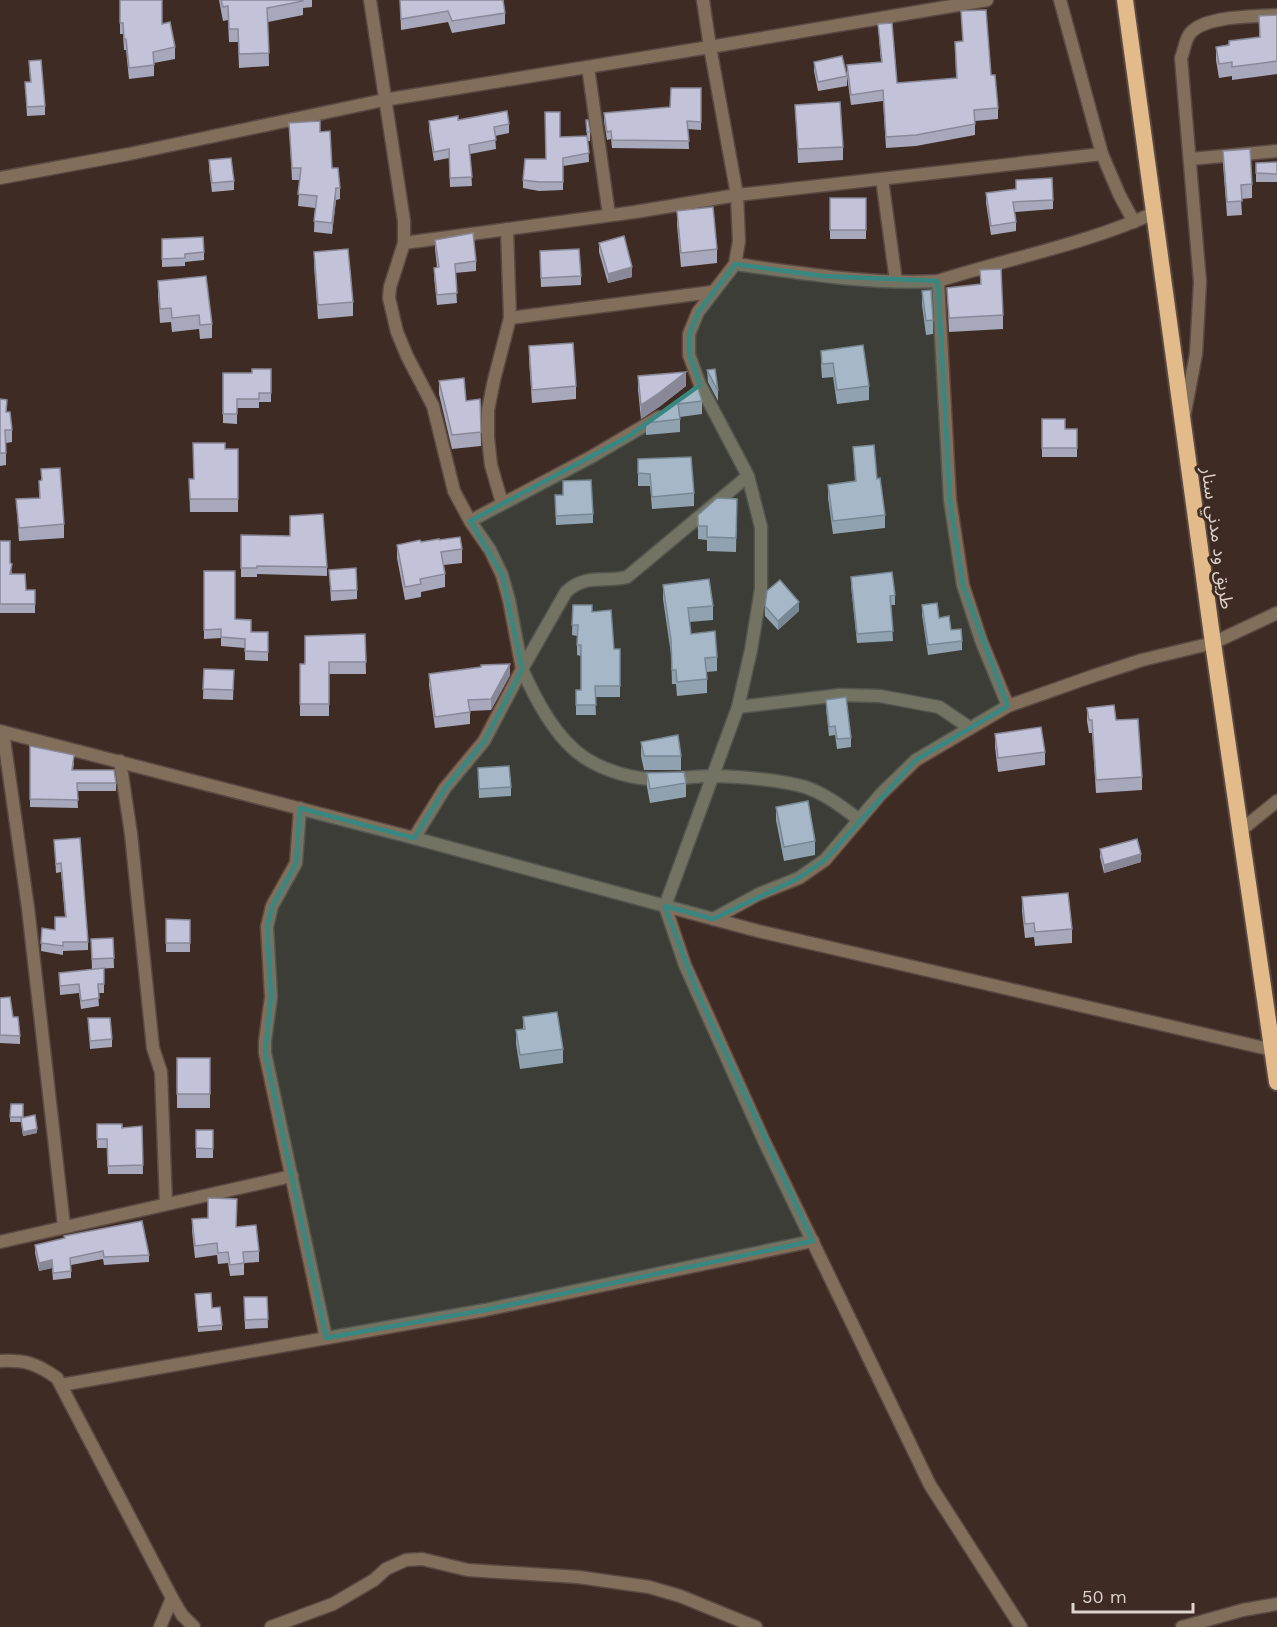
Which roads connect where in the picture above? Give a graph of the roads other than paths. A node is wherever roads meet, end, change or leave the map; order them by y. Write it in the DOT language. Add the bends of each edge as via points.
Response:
graph roads {
  1 [pos="370,0"];
  2 [pos="703,0"];
  3 [pos="987,0"];
  4 [pos="1060,0"];
  5 [pos="1125,0"];
  6 [pos="1277,15"];
  7 [pos="710,47"];
  8 [pos="588,67"];
  9 [pos="384,100"];
  10 [pos="1277,151"];
  11 [pos="1102,154"];
  12 [pos="1190,159"];
  13 [pos="0,178"];
  14 [pos="882,179"];
  15 [pos="737,195"];
  16 [pos="1154,213"];
  17 [pos="609,215"];
  18 [pos="1134,222"];
  19 [pos="507,229"];
  20 [pos="404,243"];
  21 [pos="735,264"];
  22 [pos="896,280"];
  23 [pos="938,281"];
  24 [pos="711,292"];
  25 [pos="510,318"];
  26 [pos="673,407"];
  27 [pos="1183,423"];
  28 [pos="748,476"];
  29 [pos="502,503"];
  30 [pos="470,521"];
  31 [pos="1277,613"];
  32 [pos="1213,643"];
  33 [pos="522,669"];
  34 [pos="738,706"];
  35 [pos="1008,706"];
  36 [pos="970,728"];
  37 [pos="2,732"];
  38 [pos="120,761"];
  39 [pos="713,776"];
  40 [pos="1277,801"];
  41 [pos="300,808"];
  42 [pos="859,820"];
  43 [pos="1240,831"];
  44 [pos="414,838"];
  45 [pos="665,906"];
  46 [pos="713,919"];
  47 [pos="1275,1050"];
  48 [pos="1277,1082"];
  49 [pos="292,1176"];
  50 [pos="166,1204"];
  51 [pos="64,1226"];
  52 [pos="813,1241"];
  53 [pos="0,1242"];
  54 [pos="326,1338"];
  55 [pos="0,1361"];
  56 [pos="14,1361"];
  57 [pos="0,1366"];
  58 [pos="61,1385"];
  59 [pos="172,1598"];
  60 [pos="1277,1604"];
  61 [pos="291,1624"];
  62 [pos="160,1627"];
  63 [pos="194,1627"];
  64 [pos="271,1627"];
  65 [pos="756,1627"];
  66 [pos="1021,1627"];
  67 [pos="1182,1627"];
  1 -- 9 [label="street"];
  2 -- 7 [label="street"];
  3 -- 7 [label="street"];
  4 -- 11 [label="street"];
  5 -- 16 [label="highway, طريق ود مدني سنار"];
  6 -- 12 [label="street" via="1217,20 1202,24 1189,34 1181,58"];
  7 -- 8 [label="street"];
  7 -- 15 [label="street"];
  8 -- 9 [label="street"];
  8 -- 17 [label="street"];
  9 -- 13 [label="street"];
  9 -- 20 [label="street" via="404,221"];
  10 -- 12 [label="street"];
  11 -- 14 [label="street"];
  11 -- 18 [label="street"];
  12 -- 27 [label="street" via="1200,282 1196,354"];
  14 -- 15 [label="street"];
  14 -- 22 [label="street"];
  15 -- 17 [label="street"];
  15 -- 21 [label="street" via="739,241"];
  16 -- 18 [label="street"];
  16 -- 27 [label="highway, طريق ود مدني سنار"];
  17 -- 19 [label="street"];
  18 -- 23 [label="street"];
  19 -- 20 [label="street"];
  19 -- 25 [label="street"];
  20 -- 30 [label="street" via="390,287 391,310 407,357 433,406 454,491"];
  21 -- 22 [label="street" via="823,276"];
  21 -- 24 [label="street"];
  22 -- 23 [label="street"];
  23 -- 35 [label="street" via="950,500 963,585"];
  24 -- 25 [label="street"];
  24 -- 28 [label="street" via="688,334 689,355 696,388"];
  25 -- 29 [label="street" via="488,410 491,465"];
  26 -- 29 [label="street" via="629,436"];
  27 -- 32 [label="highway, طريق ود مدني سنار"];
  28 -- 33 [label="street" via="627,577 574,584"];
  28 -- 34 [label="street" via="761,527 761,589"];
  29 -- 30 [label="street"];
  30 -- 33 [label="street" via="502,575"];
  31 -- 32 [label="street"];
  32 -- 35 [label="street" via="1142,660"];
  32 -- 43 [label="highway, طريق ود مدني سنار"];
  33 -- 39 [label="street" via="563,738 585,757 633,776"];
  33 -- 44 [label="street" via="484,741 445,788"];
  34 -- 36 [label="street" via="840,695 880,696 939,707"];
  34 -- 39 [label="street"];
  35 -- 36 [label="street"];
  36 -- 42 [label="street" via="916,760"];
  37 -- 38 [label="street"];
  37 -- 51 [label="street" via="28,908"];
  38 -- 41 [label="street"];
  38 -- 50 [label="street" via="153,1048 160,1067"];
  39 -- 42 [label="street" via="806,787"];
  39 -- 45 [label="street"];
  40 -- 43 [label="street"];
  41 -- 44 [label="street"];
  41 -- 49 [label="street" via="296,863 275,900 267,927 272,997 265,1053"];
  42 -- 46 [label="street" via="825,860 799,878"];
  43 -- 47 [label="highway, طريق ود مدني سنار"];
  44 -- 45 [label="street"];
  45 -- 46 [label="street"];
  45 -- 52 [label="street" via="697,991"];
  46 -- 47 [label="street"];
  47 -- 48 [label="highway, طريق ود مدني سنار"];
  49 -- 50 [label="street"];
  49 -- 54 [label="street"];
  50 -- 51 [label="street"];
  51 -- 53 [label="street"];
  52 -- 54 [label="street" via="485,1310"];
  52 -- 66 [label="street" via="930,1485"];
  54 -- 58 [label="street"];
  55 -- 56 [label="street"];
  56 -- 57 [label="street"];
  56 -- 58 [label="street" via="43,1368"];
  58 -- 59 [label="street"];
  59 -- 62 [label="street"];
  59 -- 63 [label="street"];
  60 -- 67 [label="street"];
  61 -- 64 [label="street"];
  61 -- 65 [label="street" via="333,1604 386,1569 406,1560 422,1559 468,1570 578,1577 649,1587"];
}
